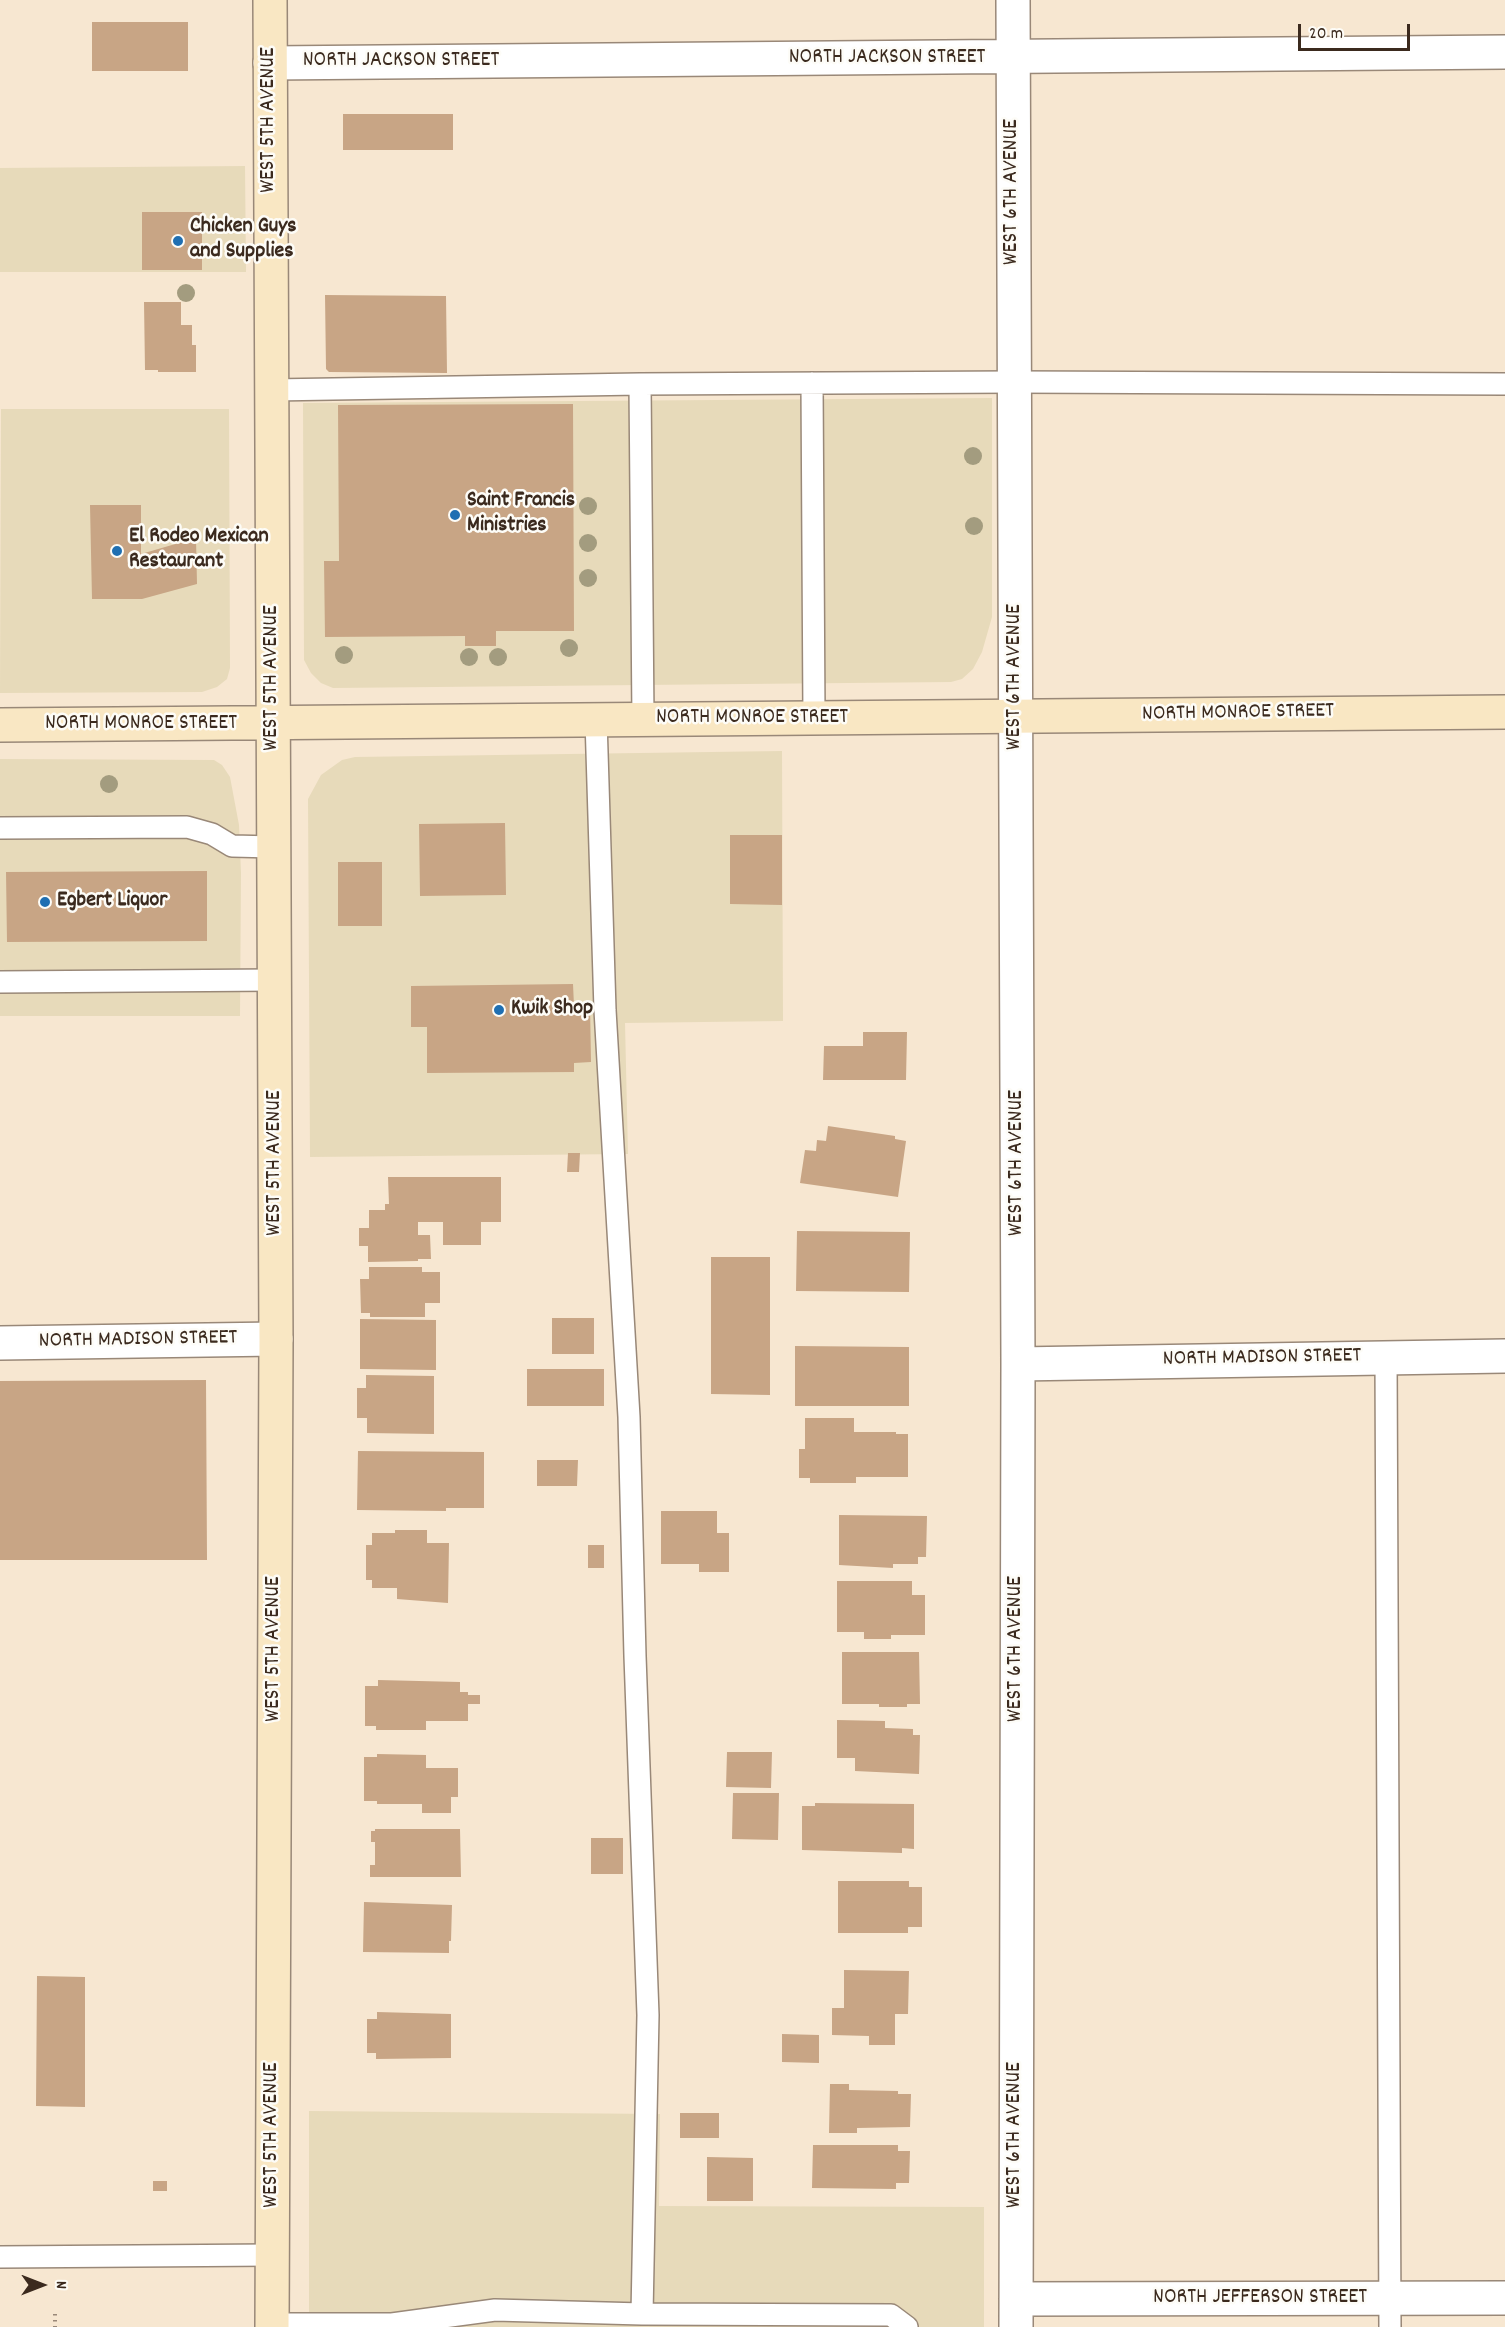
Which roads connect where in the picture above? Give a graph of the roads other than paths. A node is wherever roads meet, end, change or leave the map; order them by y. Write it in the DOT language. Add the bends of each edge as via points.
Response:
graph roads {
  1 [pos="270,0"];
  2 [pos="1013,0"];
  3 [pos="1505,52"];
  4 [pos="1013,58"];
  5 [pos="270,63"];
  6 [pos="1014,382"];
  7 [pos="812,383"];
  8 [pos="640,384"];
  9 [pos="1505,384"];
  10 [pos="272,390"];
  11 [pos="1505,712"];
  12 [pos="1017,717"];
  13 [pos="814,718"];
  14 [pos="596,720"];
  15 [pos="643,720"];
  16 [pos="273,724"];
  17 [pos="0,725"];
  18 [pos="0,828"];
  19 [pos="274,847"];
  20 [pos="275,980"];
  21 [pos="0,982"];
  22 [pos="276,1339"];
  23 [pos="0,1342"];
  24 [pos="1386,1356"];
  25 [pos="1505,1356"];
  26 [pos="1018,1364"];
  27 [pos="272,2255"];
  28 [pos="0,2257"];
  29 [pos="1505,2298"];
  30 [pos="1016,2313"];
  31 [pos="1390,2313"];
  32 [pos="642,2314"];
  33 [pos="272,2326"];
  34 [pos="907,2327"];
  1 -- 5 [label="street, WEST 5TH AVENUE"];
  2 -- 4 [label="street, WEST 6TH AVENUE"];
  3 -- 4 [label="street, NORTH JACKSON STREET"];
  4 -- 5 [label="street, NORTH JACKSON STREET"];
  4 -- 6 [label="street, WEST 6TH AVENUE"];
  5 -- 10 [label="street, WEST 5TH AVENUE"];
  6 -- 7 [label="lane"];
  6 -- 9 [label="lane"];
  6 -- 12 [label="street, WEST 6TH AVENUE"];
  7 -- 8 [label="lane"];
  7 -- 13 [label="lane"];
  8 -- 10 [label="lane"];
  8 -- 15 [label="lane"];
  10 -- 16 [label="street, WEST 5TH AVENUE"];
  11 -- 12 [label="street, NORTH MONROE STREET"];
  12 -- 13 [label="street, NORTH MONROE STREET"];
  12 -- 26 [label="street, WEST 6TH AVENUE"];
  13 -- 15 [label="street, NORTH MONROE STREET"];
  14 -- 15 [label="street, NORTH MONROE STREET"];
  14 -- 16 [label="street, NORTH MONROE STREET"];
  14 -- 32 [label="lane" via="604,1010 629,1417 648,2015"];
  16 -- 17 [label="street, NORTH MONROE STREET"];
  16 -- 19 [label="street, WEST 5TH AVENUE"];
  18 -- 19 [label="lane" via="187,827 212,834 232,846"];
  19 -- 20 [label="street, WEST 5TH AVENUE"];
  20 -- 21 [label="lane"];
  20 -- 22 [label="street, WEST 5TH AVENUE"];
  22 -- 23 [label="street, NORTH MADISON STREET"];
  22 -- 27 [label="street, WEST 5TH AVENUE"];
  24 -- 25 [label="street, NORTH MADISON STREET"];
  24 -- 26 [label="street, NORTH MADISON STREET"];
  24 -- 31 [label="lane"];
  26 -- 30 [label="street, WEST 6TH AVENUE"];
  27 -- 28 [label="lane"];
  27 -- 33 [label="street, WEST 5TH AVENUE"];
  29 -- 31 [label="street, NORTH JEFFERSON STREET"];
  30 -- 31 [label="street, NORTH JEFFERSON STREET"];
  32 -- 33 [label="lane" via="495,2310 392,2324"];
  32 -- 34 [label="lane" via="891,2315"];
}
